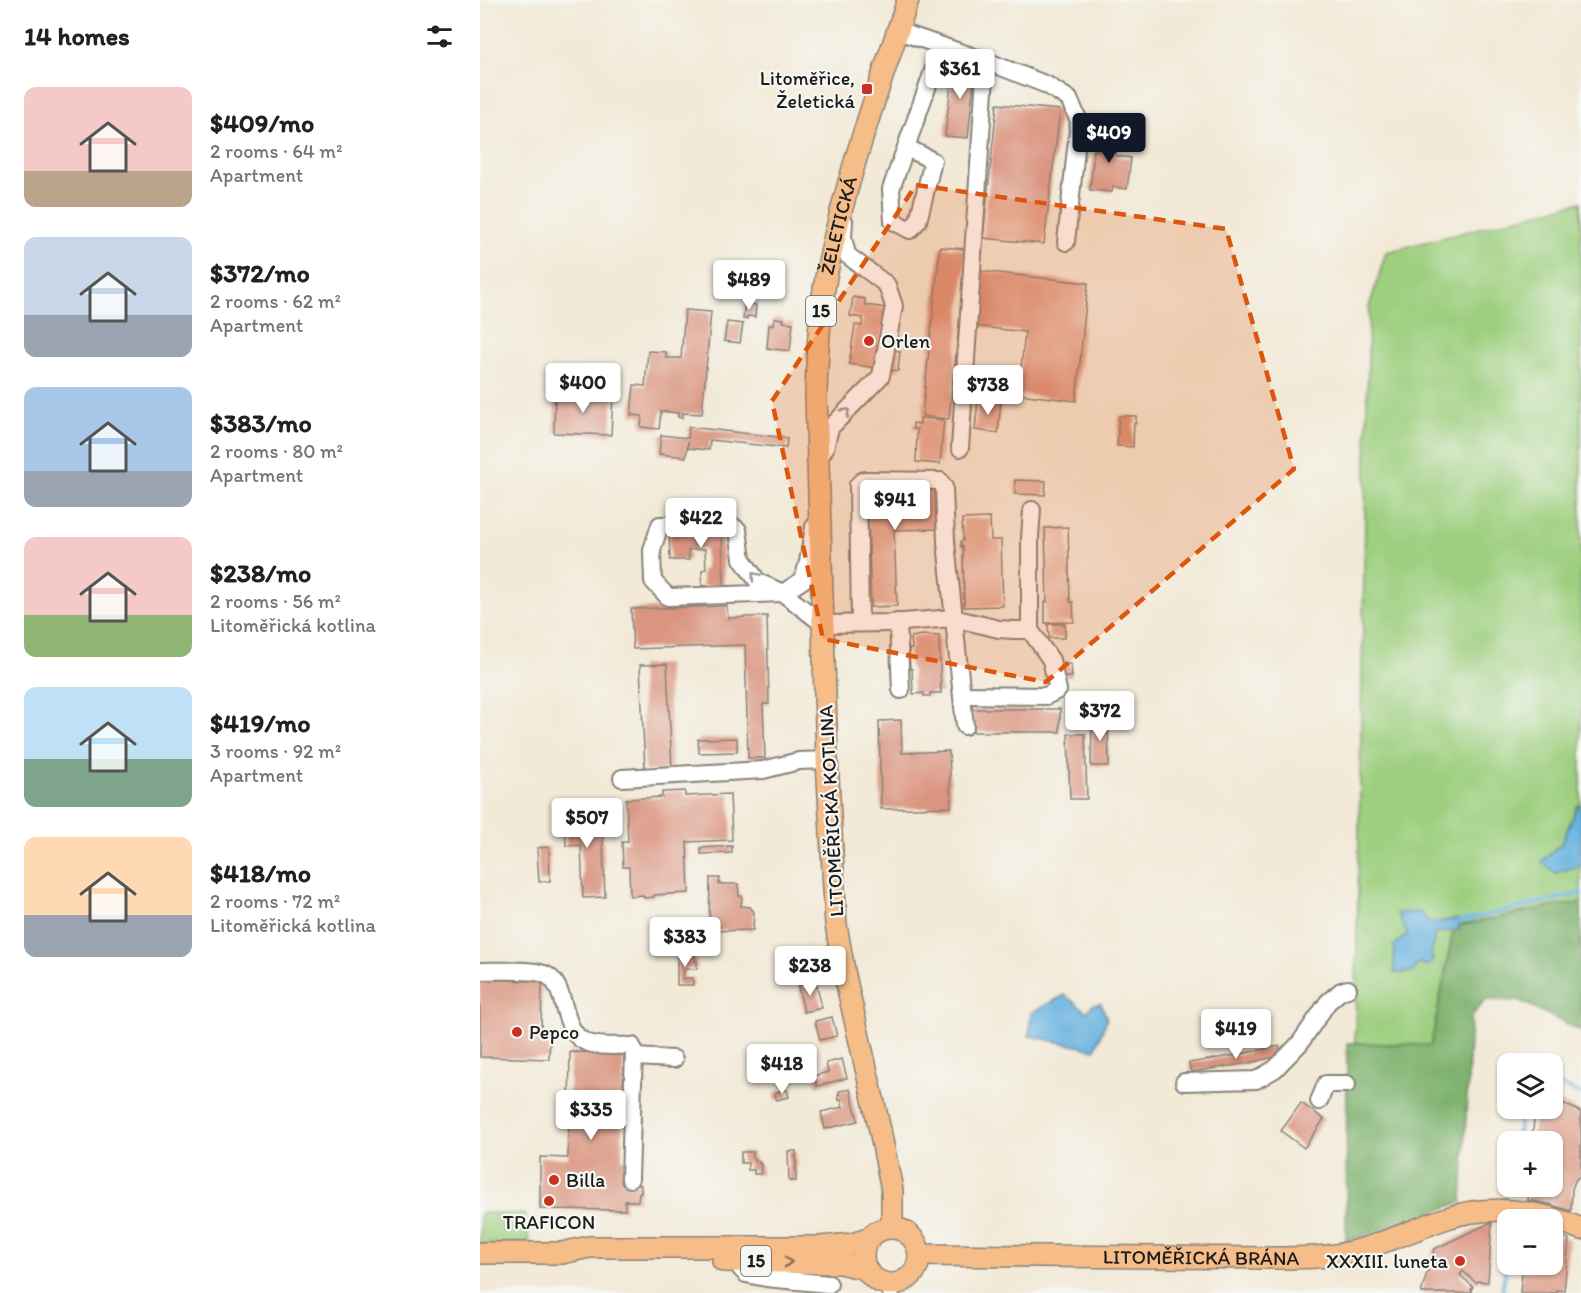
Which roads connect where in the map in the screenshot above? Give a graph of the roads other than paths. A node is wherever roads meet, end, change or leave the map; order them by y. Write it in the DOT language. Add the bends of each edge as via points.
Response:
graph roads {
  1 [pos="908,0"];
  2 [pos="898,31"];
  3 [pos="942,46"];
  4 [pos="986,61"];
  5 [pos="906,147"];
  6 [pos="845,200"];
  7 [pos="1066,242"];
  8 [pos="960,448"];
  9 [pos="818,461"];
  10 [pos="1032,510"];
  11 [pos="819,519"];
  12 [pos="783,592"];
  13 [pos="953,618"];
  14 [pos="898,622"];
  15 [pos="860,623"];
  16 [pos="823,624"];
  17 [pos="1030,630"];
  18 [pos="901,690"];
  19 [pos="963,695"];
  20 [pos="965,726"];
  21 [pos="827,760"];
  22 [pos="622,778"];
  23 [pos="480,971"];
  24 [pos="1348,989"];
  25 [pos="634,1057"];
  26 [pos="674,1059"];
  27 [pos="1184,1082"];
  28 [pos="1347,1084"];
  29 [pos="1319,1101"];
  30 [pos="630,1179"];
  31 [pos="892,1227"];
  32 [pos="1581,1229"];
  33 [pos="868,1239"];
  34 [pos="480,1253"];
  35 [pos="562,1253"];
  36 [pos="919,1255"];
  37 [pos="739,1261"];
  38 [pos="866,1269"];
  39 [pos="829,1284"];
  40 [pos="891,1288"];
  1 -- 2 [label="main road, ŽELETICKÁ / 15"];
  2 -- 3 [label="lane"];
  2 -- 6 [label="main road, ŽELETICKÁ / 15"];
  3 -- 4 [label="lane"];
  3 -- 5 [label="lane"];
  4 -- 7 [label="lane" via="1047,84 1069,99 1079,121"];
  4 -- 8 [label="lane"];
  6 -- 9 [label="main road, ŽELETICKÁ / 15" via="826,278 818,337"];
  9 -- 6 [label="lane, one-way" via="830,428 881,376 894,306 887,285 847,255 843,237"];
  9 -- 11 [label="main road, LITOMĚŘICKÁ KOTLINA / 15"];
  10 -- 17 [label="lane"];
  11 -- 12 [label="lane" via="802,580"];
  11 -- 16 [label="main road, LITOMĚŘICKÁ KOTLINA / 15"];
  12 -- 12 [label="lane, one-way" via="758,582 742,559 738,530 728,523 660,525 652,550 653,581 668,597"];
  12 -- 16 [label="lane"];
  13 -- 14 [label="lane"];
  13 -- 15 [label="lane" via="942,482 865,480 857,489"];
  13 -- 17 [label="lane"];
  13 -- 19 [label="lane"];
  14 -- 15 [label="lane"];
  14 -- 18 [label="lane"];
  15 -- 16 [label="lane"];
  16 -- 21 [label="main road, LITOMĚŘICKÁ KOTLINA / 15"];
  17 -- 19 [label="lane" via="1051,660 1058,690 1046,696"];
  19 -- 20 [label="lane"];
  21 -- 22 [label="lane" via="799,761 763,770"];
  21 -- 31 [label="main road, LITOMĚŘICKÁ KOTLINA / 15" via="836,925 892,1190"];
  23 -- 25 [label="lane" via="543,973 556,982 578,1037 592,1044 632,1047"];
  24 -- 27 [label="lane" via="1328,1002 1275,1069 1256,1080"];
  25 -- 26 [label="lane"];
  25 -- 30 [label="lane"];
  28 -- 29 [label="lane" via="1326,1084"];
  31 -- 33 [label="main road, 15" via="883,1228"];
  31 -- 36 [label="main road" via="914,1239"];
  32 -- 36 [label="main road, LITOMĚŘICKÁ BRÁNA" via="1548,1216 1484,1210 1331,1256"];
  33 -- 35 [label="main road, 15" via="820,1247 589,1247"];
  33 -- 38 [label="main road" via="863,1253"];
  34 -- 35 [label="main road, 15"];
  35 -- 37 [label="main road, 15" via="589,1260"];
  36 -- 40 [label="main road, 15" via="914,1272"];
  37 -- 38 [label="main road, 15, one-way" via="840,1263"];
  37 -- 39 [label="lane" via="746,1274"];
  38 -- 40 [label="main road, 15"];
}
